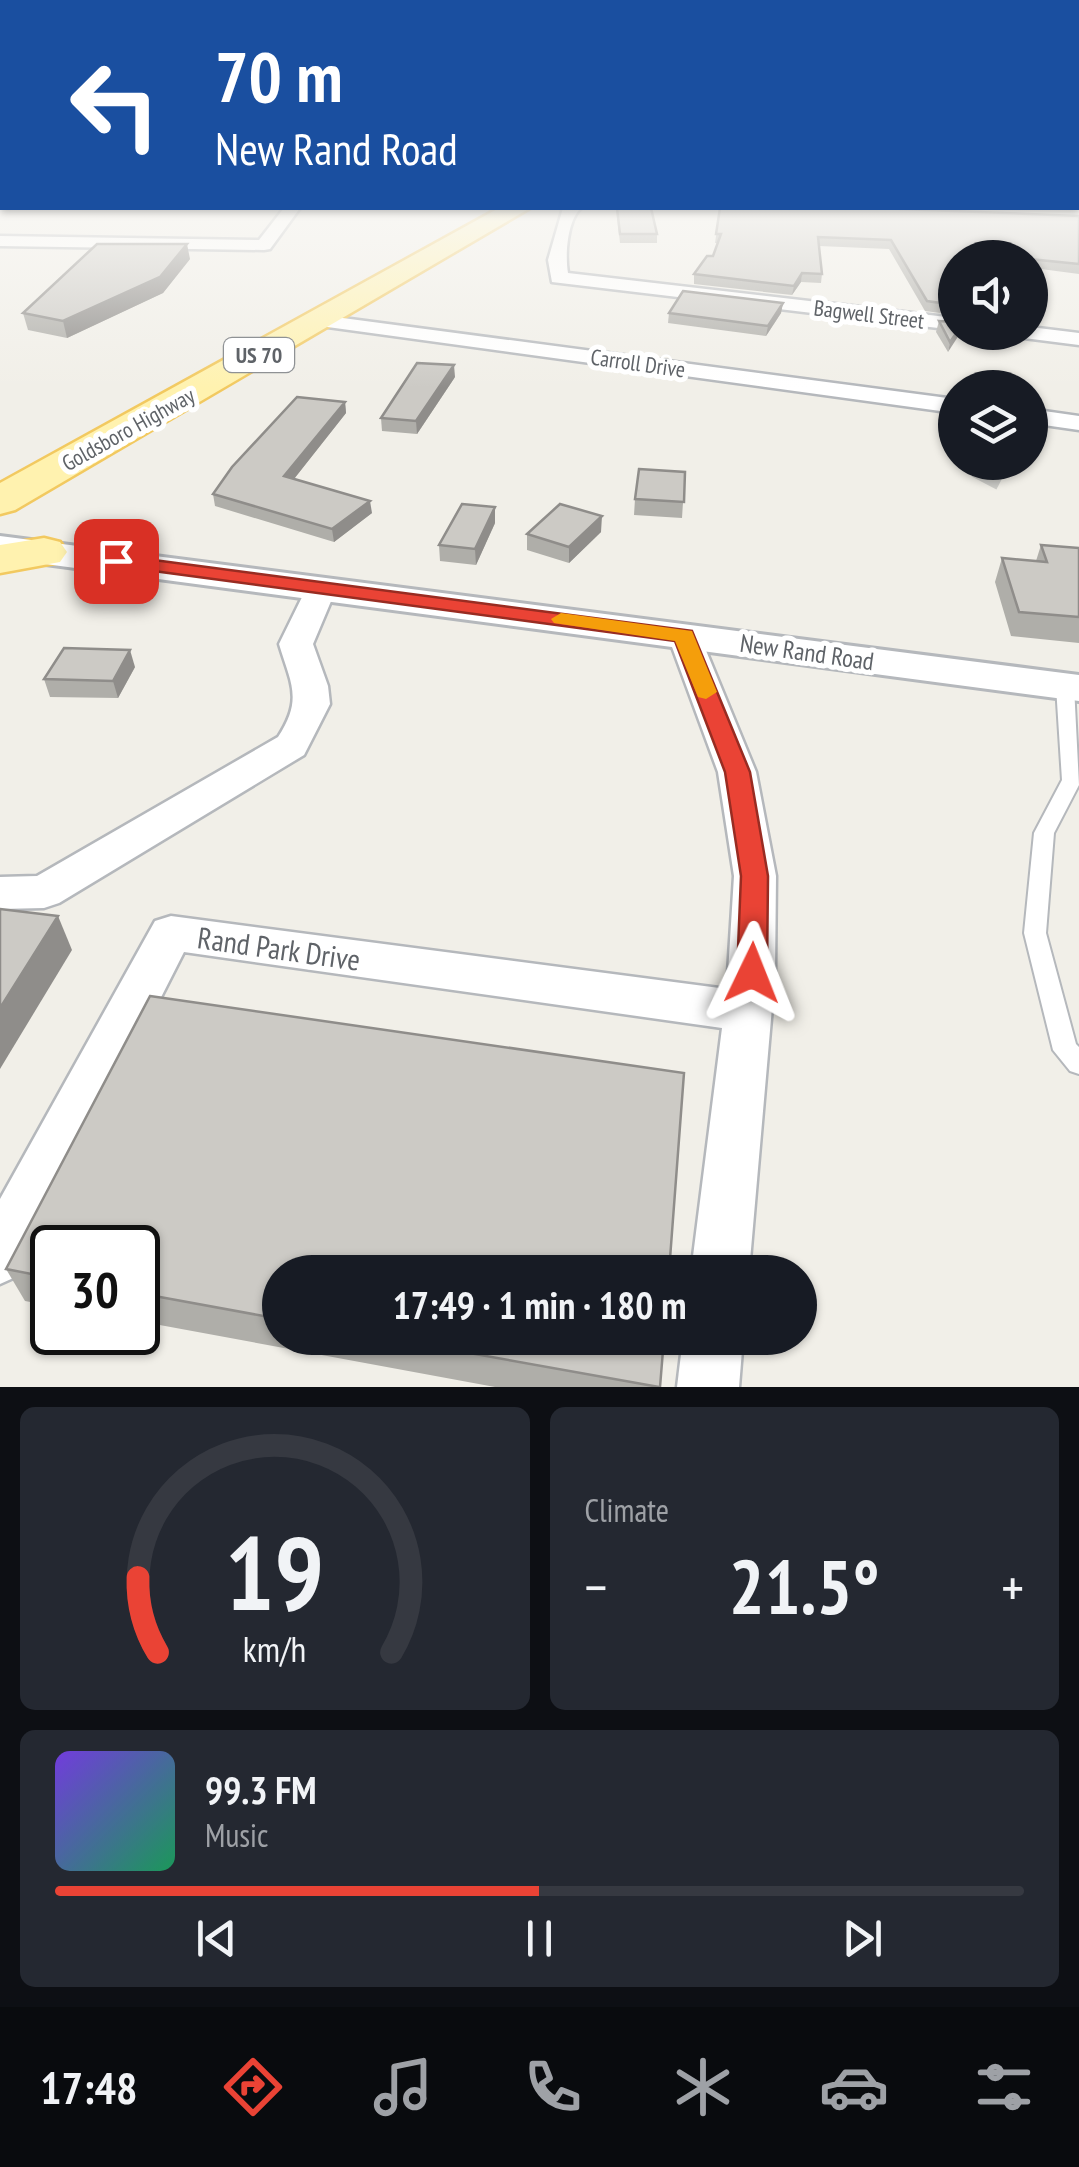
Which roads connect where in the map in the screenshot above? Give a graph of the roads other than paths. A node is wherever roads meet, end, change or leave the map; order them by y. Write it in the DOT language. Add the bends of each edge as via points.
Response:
graph roads {
  1 [pos="371,259"];
  2 [pos="429,259"];
  3 [pos="557,259"];
  4 [pos="320,321"];
  5 [pos="938,322"];
  6 [pos="1048,335"];
  7 [pos="222,339"];
  8 [pos="1079,339"];
  9 [pos="938,404"];
  10 [pos="1048,419"];
  11 [pos="1079,423"];
  12 [pos="0,501"];
  13 [pos="14,553"];
  14 [pos="322,586"];
  15 [pos="684,636"];
  16 [pos="1072,687"];
  17 [pos="1077,779"];
  18 [pos="0,893"];
  19 [pos="747,1012"];
  20 [pos="1079,1063"];
  21 [pos="722,1255"];
  22 [pos="0,1256"];
  23 [pos="711,1355"];
  24 [pos="708,1387"];
  1 -- 7 [label="main road, US 70"];
  2 -- 4 [label="main road, Goldsboro Highway / US 70"];
  3 -- 5 [label="street, Bagwell Street" via="559,278"];
  4 -- 9 [label="street, Carroll Drive"];
  4 -- 12 [label="main road, Goldsboro Highway / US 70"];
  6 -- 8 [label="street"];
  10 -- 11 [label="street"];
  13 -- 14 [label="street, New Rand Road"];
  14 -- 15 [label="street, New Rand Road"];
  14 -- 18 [label="street" via="296,644 315,695 291,746 44,892"];
  15 -- 16 [label="street, New Rand Road"];
  15 -- 19 [label="street" via="737,772 752,858"];
  16 -- 17 [label="lane"];
  17 -- 20 [label="lane" via="1044,833 1035,933 1066,1050"];
  19 -- 21 [label="street"];
  19 -- 22 [label="street, Rand Park Drive" via="171,933"];
  23 -- 24 [label="street"];
}
